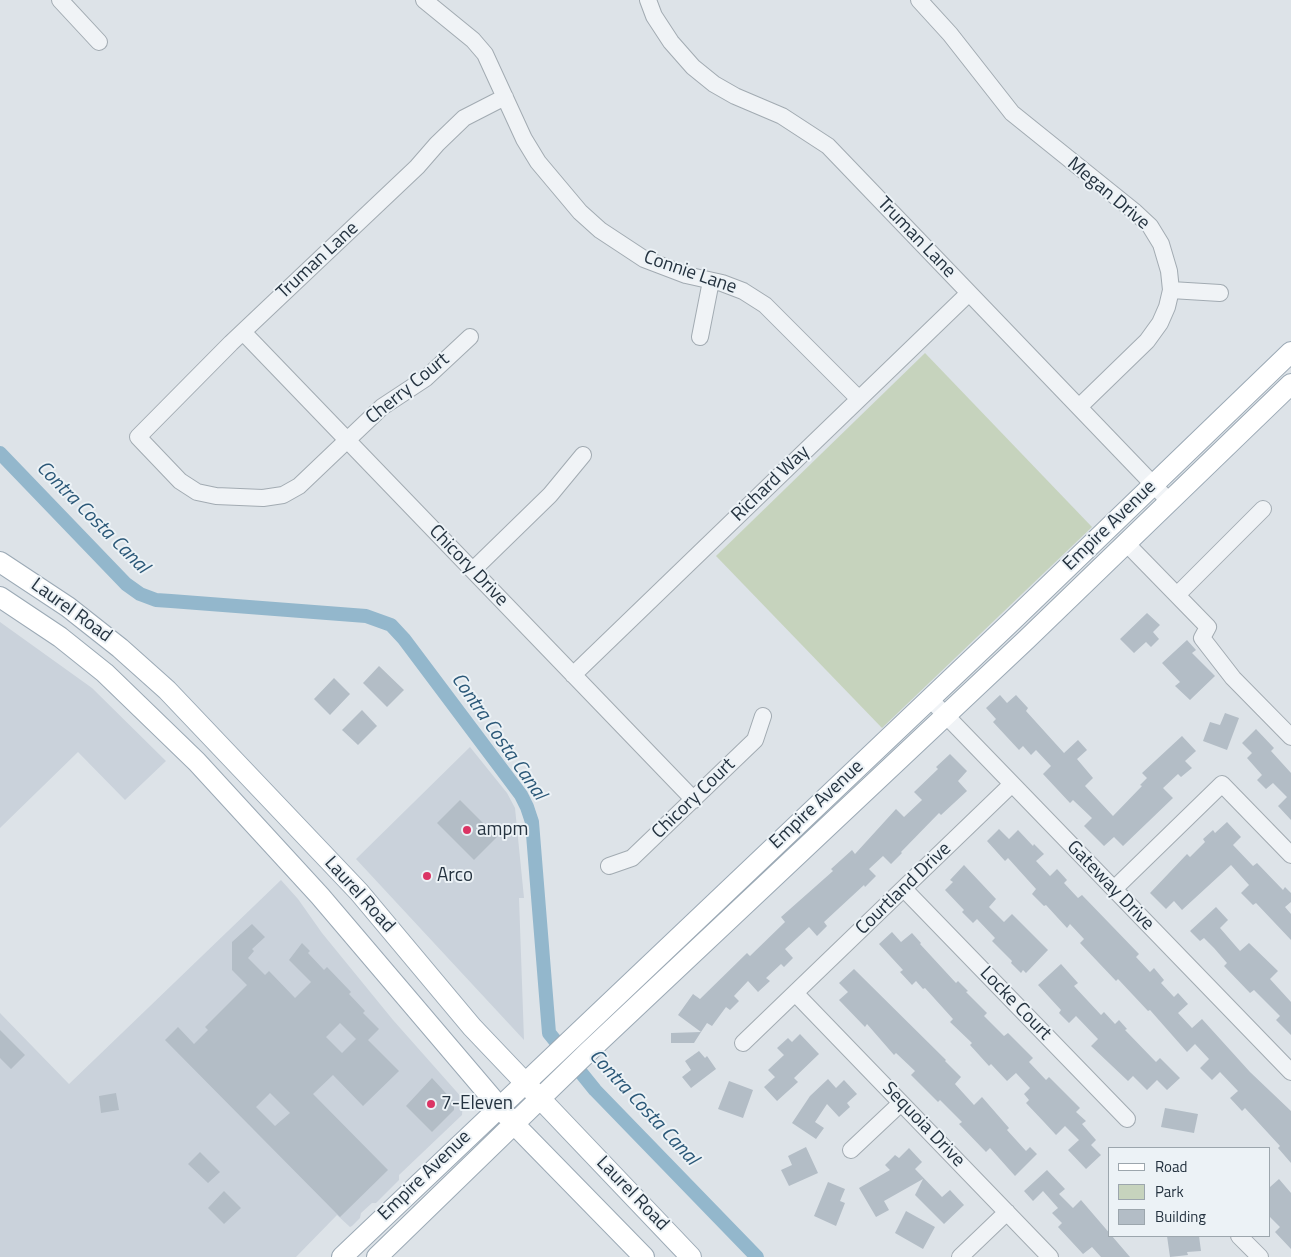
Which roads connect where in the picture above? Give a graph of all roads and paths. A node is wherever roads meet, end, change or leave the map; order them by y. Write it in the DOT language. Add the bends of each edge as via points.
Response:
graph roads {
  1 [pos="60,0"];
  2 [pos="424,0"];
  3 [pos="648,0"];
  4 [pos="919,0"];
  5 [pos="99,42"];
  6 [pos="505,97"];
  7 [pos="711,281"];
  8 [pos="1170,290"];
  9 [pos="969,293"];
  10 [pos="1220,293"];
  11 [pos="243,332"];
  12 [pos="700,336"];
  13 [pos="470,337"];
  14 [pos="1291,352"];
  15 [pos="1291,384"];
  16 [pos="859,399"];
  17 [pos="1079,407"];
  18 [pos="138,437"];
  19 [pos="347,440"];
  20 [pos="582,455"];
  21 [pos="1153,484"];
  22 [pos="1169,501"];
  23 [pos="1263,508"];
  24 [pos="1126,543"];
  25 [pos="0,562"];
  26 [pos="473,570"];
  27 [pos="1177,596"];
  28 [pos="0,597"];
  29 [pos="574,675"];
  30 [pos="930,699"];
  31 [pos="763,716"];
  32 [pos="946,716"];
  33 [pos="1291,737"];
  34 [pos="1012,784"];
  35 [pos="694,800"];
  36 [pos="277,805"];
  37 [pos="255,825"];
  38 [pos="1291,855"];
  39 [pos="609,866"];
  40 [pos="904,889"];
  41 [pos="1114,889"];
  42 [pos="796,994"];
  43 [pos="743,1043"];
  44 [pos="1291,1072"];
  45 [pos="524,1082"];
  46 [pos="540,1099"];
  47 [pos="901,1103"];
  48 [pos="499,1106"];
  49 [pos="1127,1119"];
  50 [pos="514,1124"];
  51 [pos="851,1150"];
  52 [pos="1007,1212"];
  53 [pos="1240,1237"];
  54 [pos="346,1255"];
  55 [pos="377,1257"];
  56 [pos="644,1257"];
  57 [pos="691,1257"];
  58 [pos="960,1257"];
  59 [pos="1050,1257"];
  60 [pos="1260,1257"];
  1 -- 5 [label="street"];
  2 -- 6 [label="street, Connie Lane" via="473,40 485,54"];
  3 -- 9 [label="street, Truman Lane" via="671,42 693,67 714,84 782,116 828,146"];
  4 -- 8 [label="street, Megan Drive" via="1012,113 1150,226 1161,244 1169,270"];
  6 -- 7 [label="street, Connie Lane" via="538,162 580,212 600,230 644,259 668,270"];
  6 -- 11 [label="street, Truman Lane" via="464,118 436,144 418,167"];
  7 -- 12 [label="street"];
  7 -- 16 [label="street, Connie Lane" via="743,291 766,305"];
  8 -- 10 [label="street"];
  8 -- 17 [label="street, Megan Drive" via="1160,323 1147,341"];
  9 -- 16 [label="street, Richard Way"];
  9 -- 17 [label="street, Truman Lane"];
  11 -- 18 [label="street, Truman Lane"];
  11 -- 19 [label="street, Chicory Drive"];
  13 -- 19 [label="street, Cherry Court" via="426,378 382,408"];
  14 -- 21 [label="main road, Empire Avenue"];
  15 -- 22 [label="main road, Empire Avenue"];
  16 -- 29 [label="street, Richard Way"];
  17 -- 21 [label="street, Truman Lane"];
  18 -- 19 [label="street, Cherry Court" via="180,481 197,492 263,498 283,495 299,486"];
  19 -- 26 [label="street, Chicory Drive"];
  20 -- 26 [label="street" via="550,495"];
  21 -- 22 [label="street, Truman Lane"];
  21 -- 30 [label="main road, Empire Avenue"];
  22 -- 24 [label="main road, Empire Avenue"];
  23 -- 27 [label="street"];
  24 -- 27 [label="street"];
  24 -- 32 [label="main road, Empire Avenue"];
  25 -- 36 [label="main road, Laurel Road" via="68,607 120,648 167,690"];
  26 -- 29 [label="street, Chicory Drive"];
  27 -- 33 [label="street" via="1208,627 1202,638 1232,678"];
  28 -- 37 [label="main road, Laurel Road" via="60,637 110,676"];
  29 -- 35 [label="street, Chicory Drive"];
  30 -- 32 [label="street, Gateway Drive"];
  30 -- 45 [label="main road, Empire Avenue"];
  31 -- 35 [label="street, Chicory Court" via="755,740"];
  32 -- 34 [label="street, Gateway Drive"];
  32 -- 46 [label="main road, Empire Avenue"];
  34 -- 40 [label="street, Courtland Drive"];
  34 -- 41 [label="street, Gateway Drive"];
  35 -- 39 [label="street, Chicory Court" via="632,858"];
  36 -- 37 [label="main road"];
  36 -- 45 [label="main road, Laurel Road" via="359,892 472,1028"];
  37 -- 48 [label="main road, Laurel Road" via="320,896"];
  38 -- 41 [label="street" via="1222,784"];
  40 -- 42 [label="street, Courtland Drive"];
  40 -- 49 [label="street, Locke Court"];
  41 -- 44 [label="street, Gateway Drive"];
  42 -- 43 [label="street, Courtland Drive"];
  42 -- 47 [label="street, Sequoia Drive"];
  45 -- 46 [label="main road, Laurel Road"];
  45 -- 48 [label="main road, Empire Avenue"];
  46 -- 50 [label="main road, Empire Avenue"];
  46 -- 57 [label="main road, Laurel Road"];
  47 -- 51 [label="street"];
  47 -- 52 [label="street, Sequoia Drive"];
  48 -- 50 [label="main road, Laurel Road"];
  48 -- 54 [label="main road, Empire Avenue"];
  50 -- 55 [label="main road, Empire Avenue"];
  50 -- 56 [label="main road, Laurel Road"];
  52 -- 58 [label="street"];
  52 -- 59 [label="street, Sequoia Drive"];
  53 -- 60 [label="street"];
}
